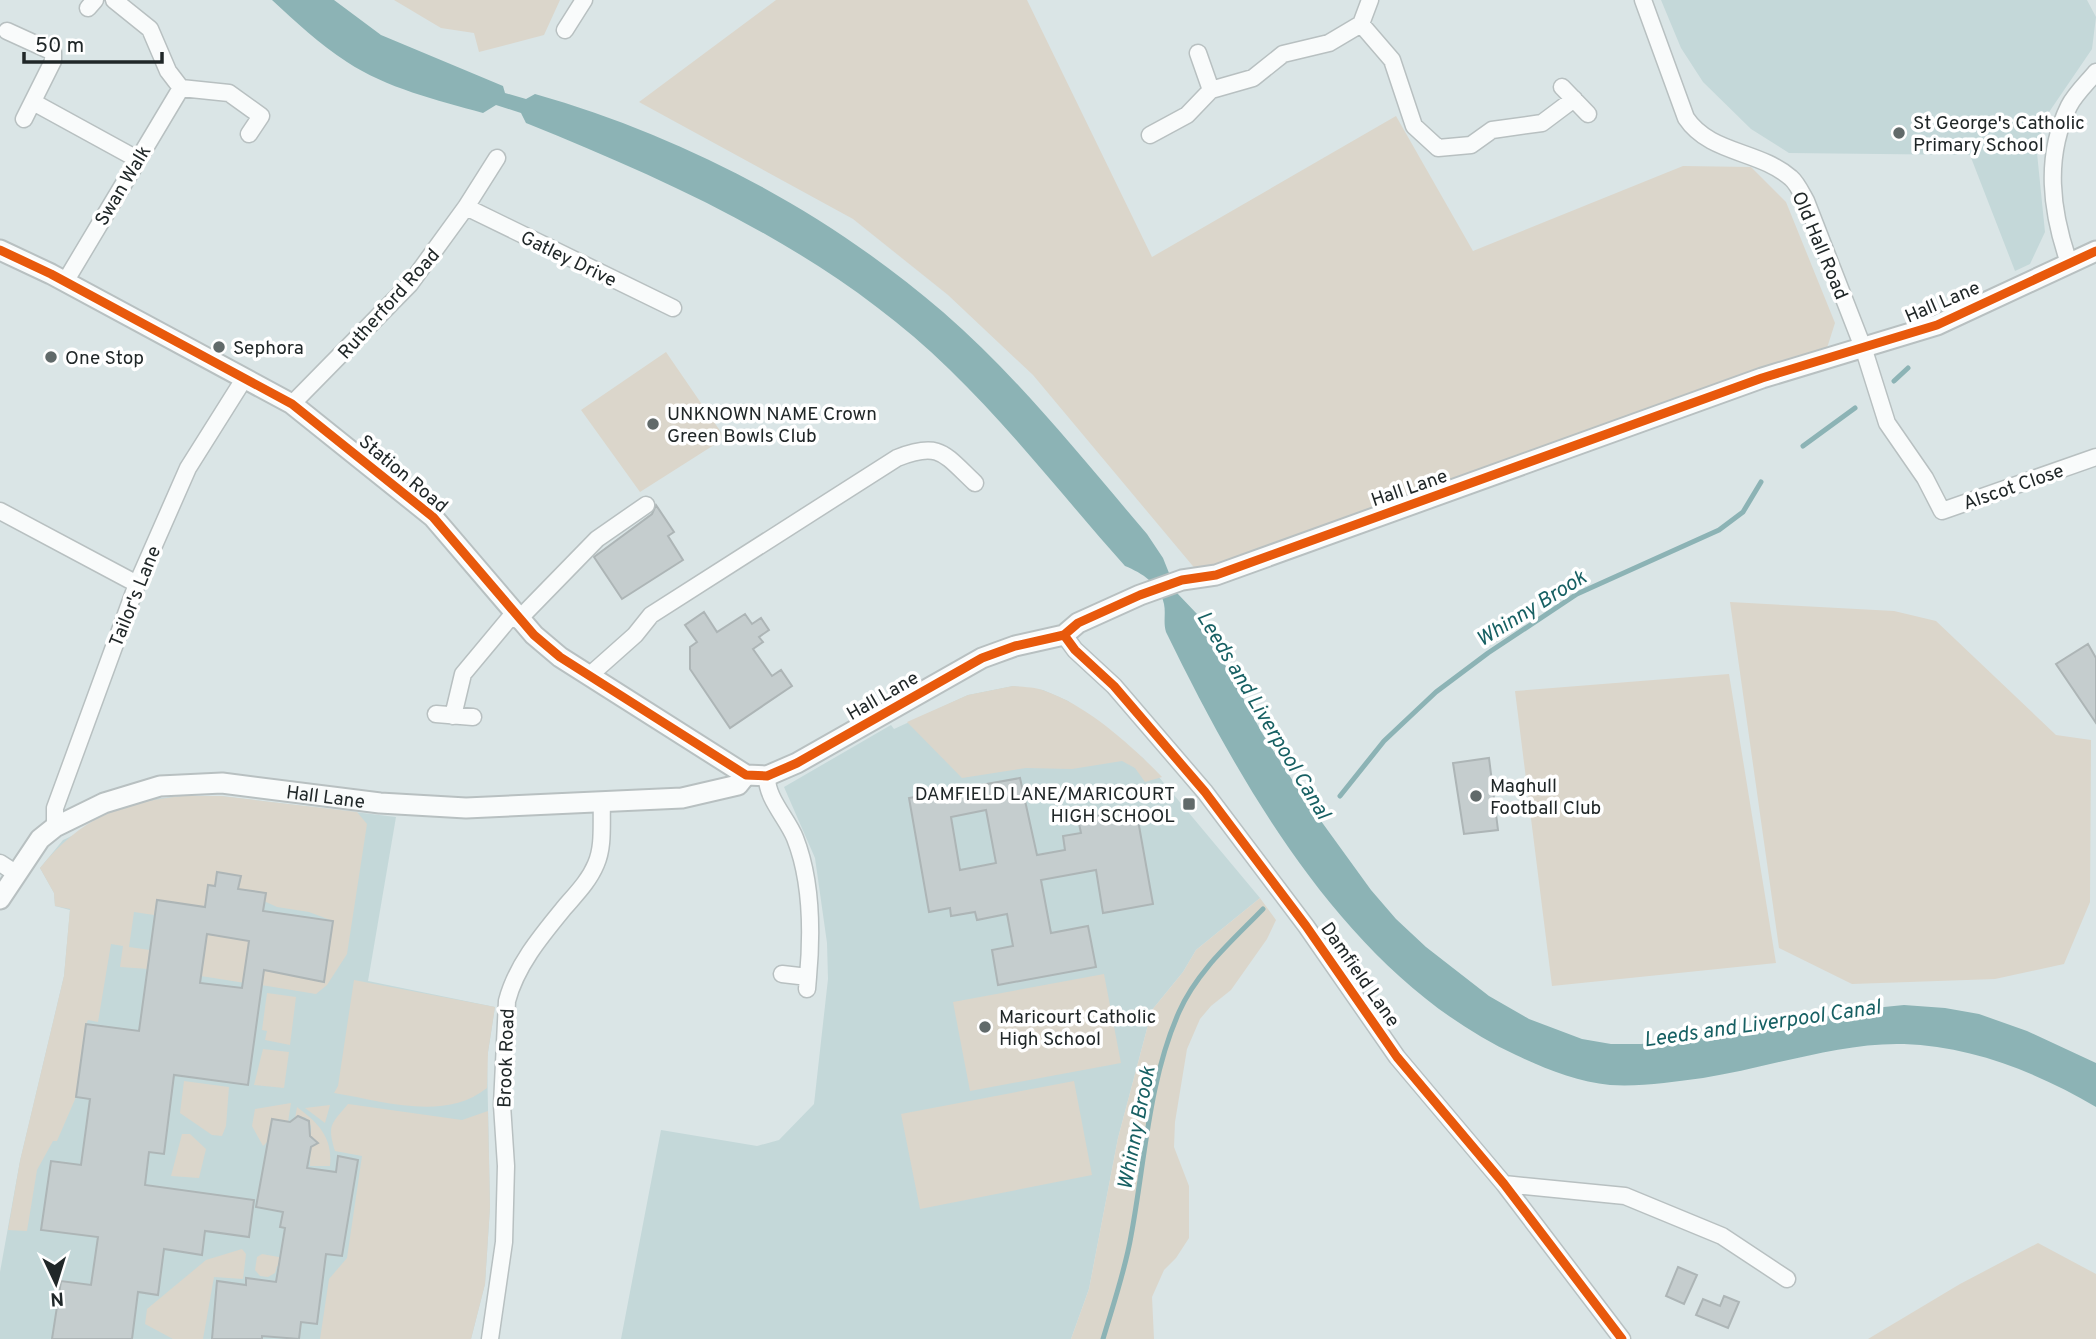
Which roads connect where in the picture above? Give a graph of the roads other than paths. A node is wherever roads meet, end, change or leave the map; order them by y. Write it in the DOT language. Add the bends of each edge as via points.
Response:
graph roads {
  1 [pos="114,0"];
  2 [pos="584,0"];
  3 [pos="1370,0"];
  4 [pos="1643,0"];
  5 [pos="1361,24"];
  6 [pos="565,30"];
  7 [pos="7,31"];
  8 [pos="1198,53"];
  9 [pos="2096,72"];
  10 [pos="180,88"];
  11 [pos="1212,90"];
  12 [pos="33,102"];
  13 [pos="1588,114"];
  14 [pos="24,120"];
  15 [pos="249,134"];
  16 [pos="1150,135"];
  17 [pos="497,158"];
  18 [pos="137,159"];
  19 [pos="466,207"];
  20 [pos="0,250"];
  21 [pos="2085,258"];
  22 [pos="65,282"];
  23 [pos="673,308"];
  24 [pos="1864,350"];
  25 [pos="244,379"];
  26 [pos="292,404"];
  27 [pos="2096,457"];
  28 [pos="975,483"];
  29 [pos="646,505"];
  30 [pos="0,511"];
  31 [pos="137,584"];
  32 [pos="516,617"];
  33 [pos="1064,635"];
  34 [pos="590,676"];
  35 [pos="436,714"];
  36 [pos="453,716"];
  37 [pos="474,717"];
  38 [pos="746,775"];
  39 [pos="767,776"];
  40 [pos="602,804"];
  41 [pos="55,827"];
  42 [pos="0,863"];
  43 [pos="18,874"];
  44 [pos="0,899"];
  45 [pos="782,974"];
  46 [pos="1504,1184"];
  47 [pos="1787,1279"];
  48 [pos="490,1339"];
  49 [pos="1622,1339"];
  1 -- 10 [label="street" via="150,29"];
  2 -- 6 [label="street"];
  3 -- 5 [label="street"];
  4 -- 24 [label="street, Old Hall Road" via="1686,118 1696,133 1766,162 1792,179 1806,201"];
  5 -- 11 [label="street" via="1329,43 1283,54 1253,78"];
  5 -- 13 [label="street" via="1392,60 1414,126 1438,148 1471,145 1492,130 1542,123 1568,93"];
  7 -- 12 [label="street" via="53,52"];
  8 -- 11 [label="street"];
  9 -- 21 [label="street" via="2070,105 2053,158 2055,224"];
  10 -- 15 [label="street" via="229,93 243,101 261,116"];
  10 -- 18 [label="street, Swan Walk"];
  11 -- 16 [label="street" via="1187,115"];
  12 -- 14 [label="street"];
  12 -- 18 [label="street"];
  17 -- 19 [label="street, Rutherford Road"];
  18 -- 22 [label="street, Swan Walk"];
  19 -- 23 [label="street, Gatley Drive"];
  19 -- 26 [label="street, Rutherford Road" via="410,284"];
  20 -- 22 [label="street, Station Road"];
  21 -- 24 [label="street, Hall Lane" via="1937,325"];
  22 -- 25 [label="street, Station Road"];
  24 -- 27 [label="street, Alscot Close" via="1887,424 1942,511"];
  24 -- 33 [label="street, Hall Lane" via="1762,378 1216,575 1140,594 1078,623"];
  25 -- 26 [label="street, Station Road"];
  25 -- 31 [label="street, Tailor's Lane" via="188,468"];
  26 -- 32 [label="street, Station Road" via="433,517"];
  28 -- 34 [label="street" via="941,452 919,449 897,458 651,615"];
  29 -- 32 [label="street" via="597,539"];
  30 -- 31 [label="street"];
  31 -- 41 [label="street, Tailor's Lane" via="55,808"];
  32 -- 34 [label="street, Station Road"];
  32 -- 36 [label="street" via="463,674"];
  33 -- 39 [label="street, Hall Lane" via="982,658 797,764"];
  33 -- 46 [label="street, Damfield Lane" via="1205,792 1397,1057"];
  34 -- 38 [label="street, Station Road"];
  35 -- 36 [label="street"];
  36 -- 37 [label="street"];
  38 -- 39 [label="street, Hall Lane"];
  38 -- 40 [label="street, Hall Lane" via="738,785 702,794"];
  39 -- 45 [label="street" via="766,788 796,839 811,927 807,983"];
  40 -- 41 [label="street, Hall Lane" via="411,806 190,783 133,793"];
  40 -- 48 [label="street, Brook Road" via="597,863 526,958 507,1001 502,1105 505,1242"];
  41 -- 43 [label="street, Hall Lane" via="40,839"];
  42 -- 43 [label="street"];
  43 -- 44 [label="street, Hall Lane"];
  46 -- 47 [label="street" via="1625,1196 1722,1236"];
  46 -- 49 [label="street, Damfield Lane"];
}
